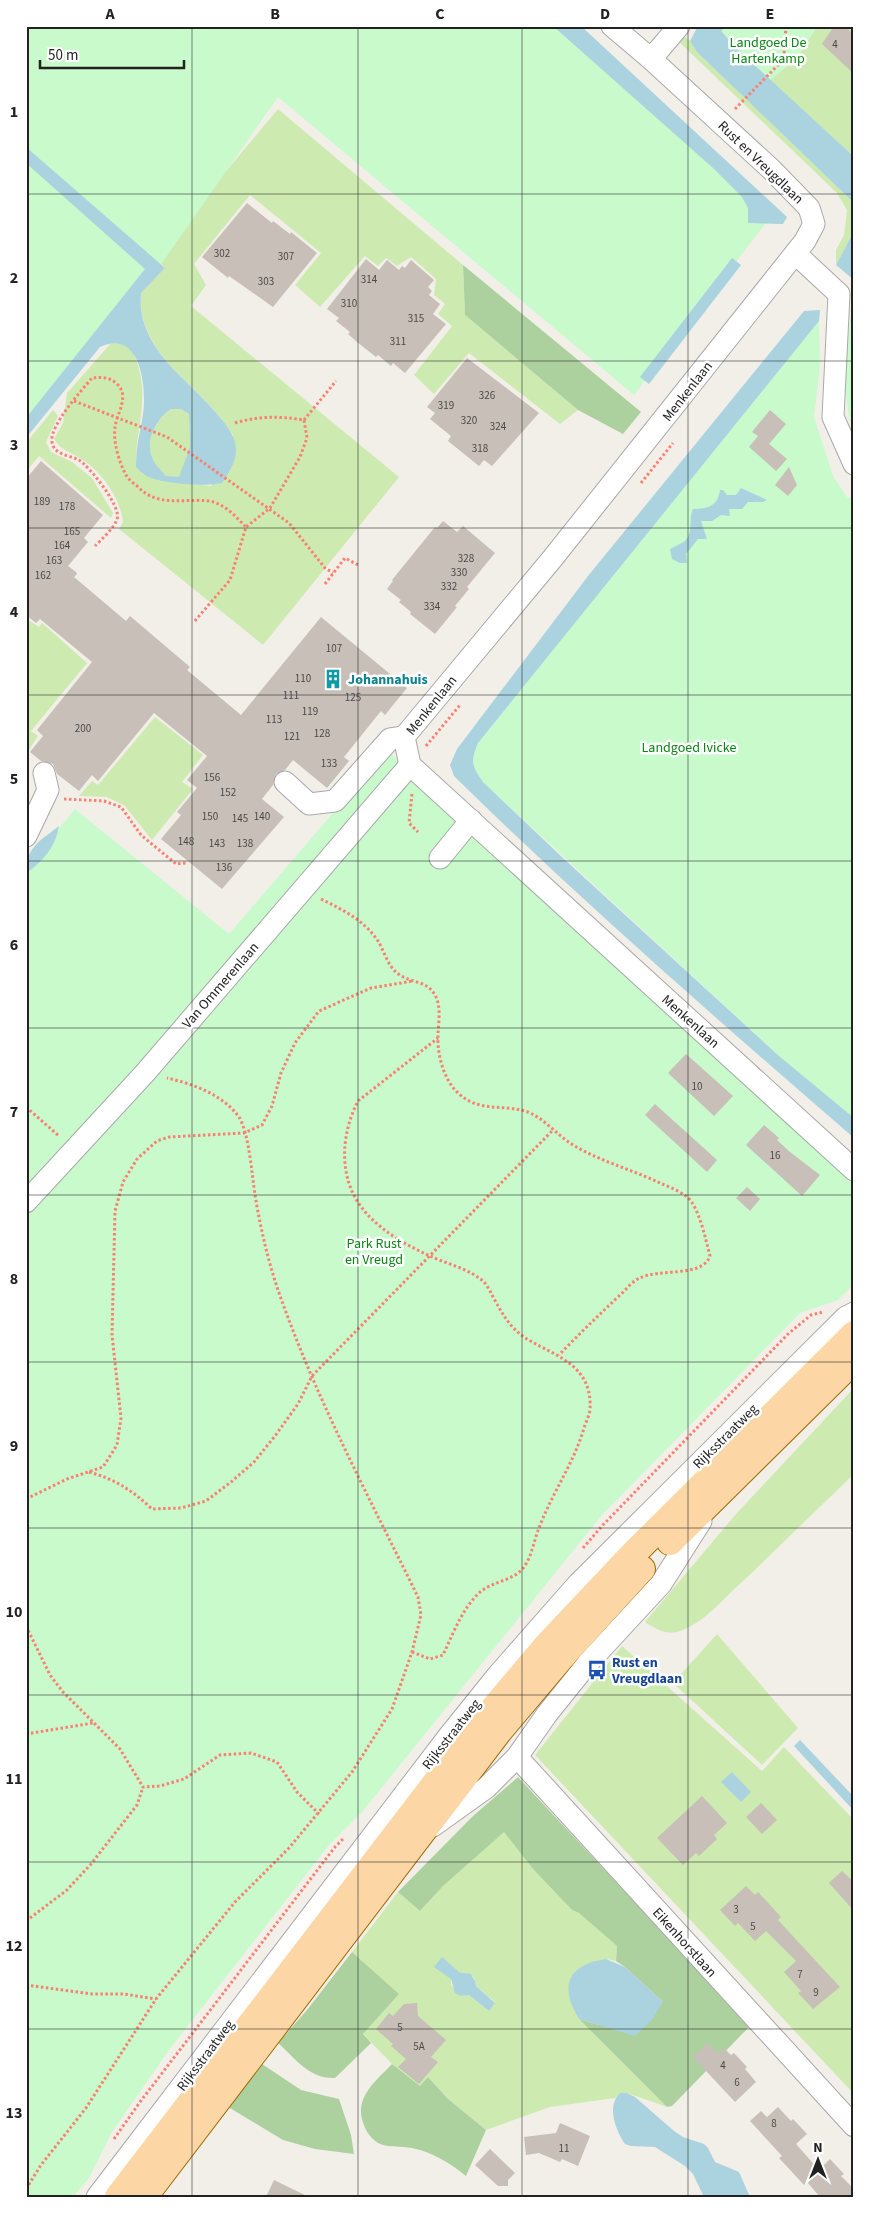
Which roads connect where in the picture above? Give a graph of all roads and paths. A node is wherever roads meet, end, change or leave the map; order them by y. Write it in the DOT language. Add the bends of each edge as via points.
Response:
graph roads {
  1 [pos="612,26"];
  2 [pos="680,26"];
  3 [pos="786,26"];
  4 [pos="651,59"];
  5 [pos="735,109"];
  6 [pos="796,254"];
  7 [pos="336,381"];
  8 [pos="74,401"];
  9 [pos="118,418"];
  10 [pos="304,420"];
  11 [pos="235,423"];
  12 [pos="854,464"];
  13 [pos="270,508"];
  14 [pos="246,527"];
  15 [pos="96,546"];
  16 [pos="360,566"];
  17 [pos="333,573"];
  18 [pos="325,584"];
  19 [pos="194,622"];
  20 [pos="404,737"];
  21 [pos="410,765"];
  22 [pos="46,782"];
  23 [pos="285,782"];
  24 [pos="471,820"];
  25 [pos="418,832"];
  26 [pos="26,836"];
  27 [pos="440,858"];
  28 [pos="186,863"];
  29 [pos="303,890"];
  30 [pos="416,980"];
  31 [pos="438,1038"];
  32 [pos="145,1073"];
  33 [pos="26,1107"];
  34 [pos="553,1130"];
  35 [pos="244,1133"];
  36 [pos="74,1149"];
  37 [pos="854,1170"];
  38 [pos="26,1202"];
  39 [pos="430,1256"];
  40 [pos="854,1314"];
  41 [pos="854,1334"];
  42 [pos="560,1355"];
  43 [pos="854,1360"];
  44 [pos="312,1376"];
  45 [pos="88,1472"];
  46 [pos="716,1497"];
  47 [pos="26,1499"];
  48 [pos="26,1626"];
  49 [pos="412,1652"];
  50 [pos="94,1723"];
  51 [pos="26,1734"];
  52 [pos="517,1757"];
  53 [pos="143,1787"];
  54 [pos="319,1814"];
  55 [pos="421,1834"];
  56 [pos="26,1921"];
  57 [pos="26,1986"];
  58 [pos="156,1999"];
  59 [pos="854,2126"];
  60 [pos="26,2189"];
  61 [pos="97,2197"];
  62 [pos="118,2197"];
  63 [pos="144,2197"];
  1 -- 4 [label="street, Rust en Vreugdlaan"];
  2 -- 4 [label="street"];
  3 -- 5 [label="path" via="784,55"];
  4 -- 6 [label="street, Rust en Vreugdlaan" via="809,208 814,224"];
  6 -- 12 [label="street" via="840,294 833,417"];
  6 -- 20 [label="street, Menkenlaan" via="558,552"];
  7 -- 10 [label="path"];
  8 -- 9 [label="path"];
  8 -- 9 [label="path" via="92,378 114,381 121,388 123,399"];
  8 -- 15 [label="path" via="54,429 51,440 61,454 78,460 95,474 118,512 118,519"];
  9 -- 13 [label="path" via="161,434"];
  9 -- 14 [label="path" via="115,427 118,454 127,477 142,492 160,501 210,501 230,511"];
  10 -- 11 [label="path" via="252,418"];
  10 -- 13 [label="path" via="307,438"];
  13 -- 14 [label="path"];
  13 -- 17 [label="path" via="289,523 325,568"];
  14 -- 19 [label="path" via="230,580"];
  16 -- 17 [label="path" via="345,558"];
  17 -- 18 [label="path"];
  20 -- 21 [label="street, Menkenlaan"];
  20 -- 23 [label="street" via="390,739 335,801 309,804"];
  21 -- 24 [label="street, Menkenlaan"];
  21 -- 25 [label="path" via="414,783 408,823"];
  21 -- 29 [label="street, Van Ommerenlaan"];
  22 -- 26 [label="street"];
  22 -- 28 [label="path" via="59,799 104,801 121,807 141,835 176,864"];
  24 -- 27 [label="street"];
  24 -- 37 [label="street, Menkenlaan"];
  29 -- 30 [label="path" via="362,921 378,940 395,972"];
  29 -- 32 [label="street, Van Ommerenlaan"];
  30 -- 31 [label="path" via="435,994 440,1008"];
  30 -- 35 [label="path" via="371,988 319,1011 295,1043 262,1125"];
  31 -- 34 [label="path" via="439,1055 446,1074 463,1098 486,1107 523,1110 538,1116"];
  31 -- 39 [label="path" via="358,1101 345,1136 345,1162 351,1186 362,1208 382,1228"];
  32 -- 35 [label="path" via="197,1086 239,1118"];
  32 -- 36 [label="street, Van Ommerenlaan"];
  33 -- 36 [label="path"];
  34 -- 39 [label="path"];
  34 -- 42 [label="path" via="589,1154 688,1197 710,1256 701,1268 654,1273 639,1278 591,1320"];
  35 -- 44 [label="path" via="276,1284"];
  35 -- 45 [label="path" via="169,1137 157,1141 136,1158 123,1182 114,1211 112,1251 112,1335 121,1418 117,1445 103,1467"];
  36 -- 38 [label="street, Van Ommerenlaan"];
  39 -- 42 [label="path" via="485,1283 508,1323 524,1337"];
  39 -- 44 [label="path"];
  40 -- 61 [label="street, Rijksstraatweg" via="846,1317 684,1477 576,1585 537,1629 448,1737"];
  41 -- 62 [label="main road, Rijksstraatweg" via="632,1555 546,1646 482,1722"];
  42 -- 49 [label="path" via="578,1371 587,1389 590,1410 525,1566 517,1574 480,1592 468,1606 443,1655 430,1658"];
  43 -- 46 [label="main road"];
  44 -- 45 [label="path" via="298,1404 259,1455 206,1502 181,1508 152,1509 132,1491 104,1476"];
  44 -- 49 [label="path" via="418,1597 421,1615"];
  45 -- 47 [label="path"];
  46 -- 52 [label="street" via="661,1584 588,1663"];
  46 -- 55 [label="main road" via="642,1570 560,1659 500,1730"];
  48 -- 50 [label="path" via="50,1676"];
  49 -- 54 [label="path" via="392,1709 352,1772"];
  50 -- 51 [label="path"];
  50 -- 53 [label="path" via="120,1749"];
  52 -- 55 [label="street" via="486,1788"];
  52 -- 59 [label="street, Eikenhorstlaan"];
  53 -- 54 [label="path" via="184,1779 220,1755 251,1753 277,1762 296,1792"];
  53 -- 56 [label="path" via="127,1819 90,1864 67,1890"];
  54 -- 58 [label="path" via="235,1902"];
  55 -- 63 [label="main road"];
  57 -- 58 [label="path"];
  58 -- 60 [label="path" via="86,2108"];
}
